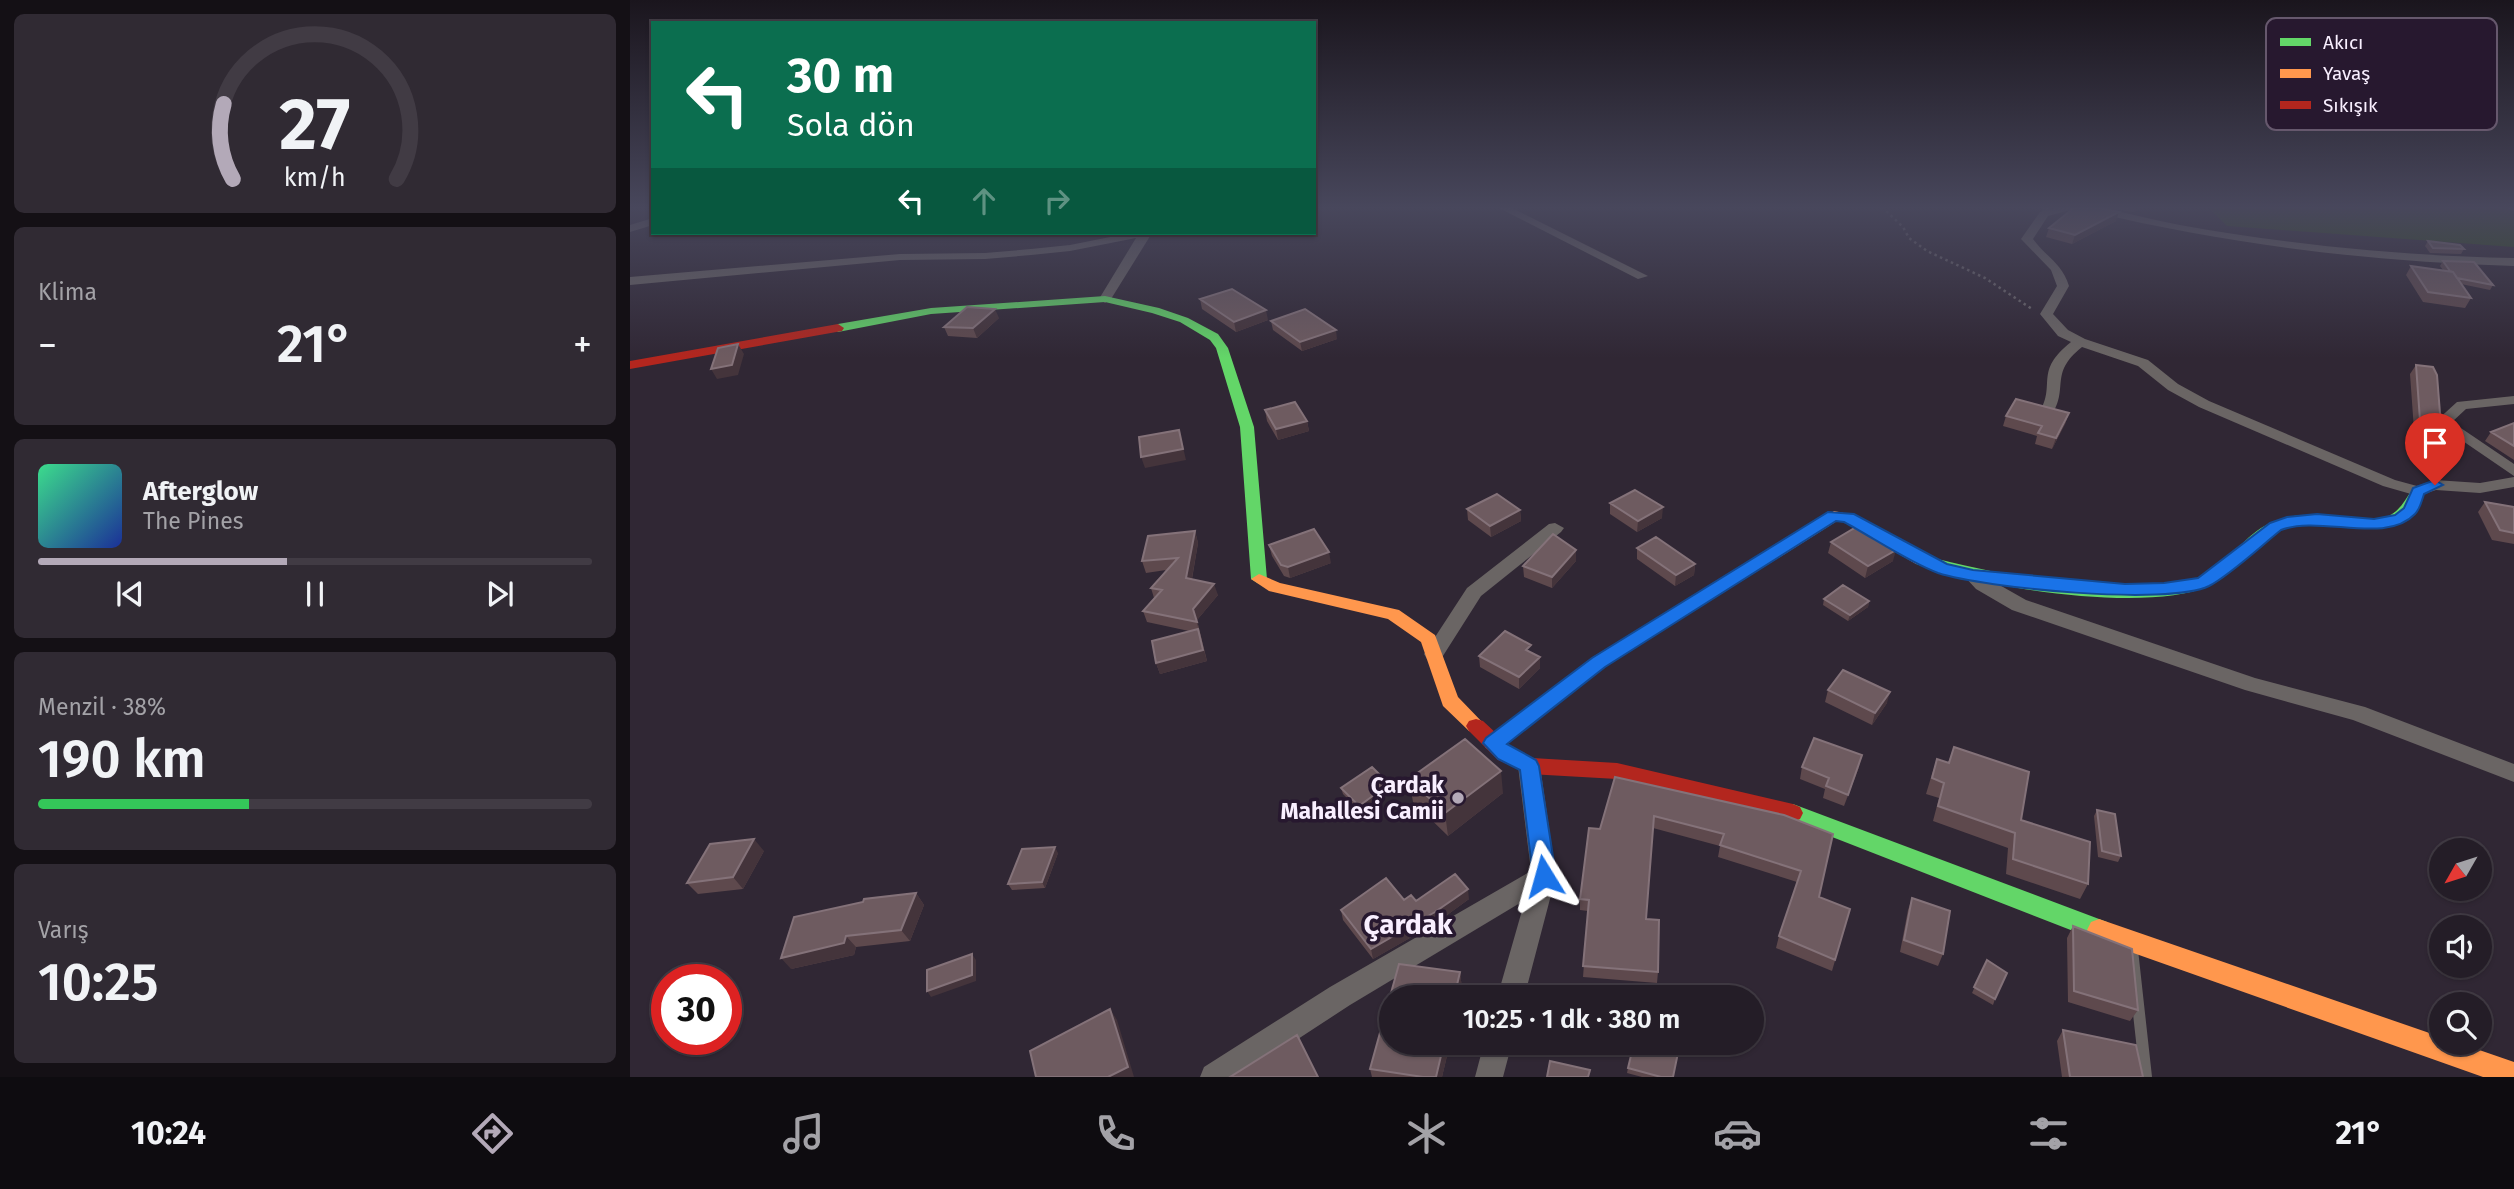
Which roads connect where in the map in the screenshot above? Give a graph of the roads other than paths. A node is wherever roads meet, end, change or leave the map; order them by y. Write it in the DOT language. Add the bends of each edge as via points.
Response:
graph roads {
  1 [pos="897,257"];
  2 [pos="1130,257"];
  3 [pos="1604,257"];
  4 [pos="2048,257"];
  5 [pos="2406,257"];
  6 [pos="2514,262"];
  7 [pos="1642,276"];
  8 [pos="630,281"];
  9 [pos="1105,299"];
  10 [pos="2080,342"];
  11 [pos="630,365"];
  12 [pos="2514,400"];
  13 [pos="2046,413"];
  14 [pos="2514,471"];
  15 [pos="2514,482"];
  16 [pos="2418,491"];
  17 [pos="1555,528"];
  18 [pos="1973,576"];
  19 [pos="1434,654"];
  20 [pos="1493,743"];
  21 [pos="1529,766"];
  22 [pos="2514,773"];
  23 [pos="1544,876"];
  24 [pos="2132,942"];
  25 [pos="1514,985"];
  26 [pos="1495,1055"];
  27 [pos="2514,1075"];
  28 [pos="1214,1077"];
  29 [pos="1489,1077"];
  30 [pos="2146,1077"];
  1 -- 8 [label="street"];
  2 -- 9 [label="street"];
  3 -- 7 [label="street"];
  4 -- 10 [label="street" via="2060,270 2063,286 2046,314 2063,333"];
  5 -- 6 [label="street"];
  9 -- 11 [label="street" via="931,312"];
  9 -- 19 [label="street" via="1184,320 1214,337 1222,348 1247,427 1258,579 1393,614 1429,639"];
  10 -- 13 [label="street" via="2054,370 2053,397"];
  10 -- 16 [label="street" via="2143,363 2173,387 2240,421"];
  12 -- 14 [label="street" via="2462,405 2443,422"];
  15 -- 16 [label="street" via="2480,488 2435,485"];
  16 -- 18 [label="street" via="2410,510 2388,522 2305,519 2275,527 2204,582 2188,587 2125,590"];
  17 -- 19 [label="street" via="1474,592"];
  18 -- 20 [label="street" via="1942,568 1848,518 1834,516 1599,662"];
  18 -- 22 [label="street" via="2019,606 2252,685 2358,713"];
  19 -- 20 [label="street" via="1450,701"];
  20 -- 21 [label="street"];
  21 -- 23 [label="street"];
  21 -- 24 [label="street" via="1617,771 1786,810"];
  23 -- 25 [label="street"];
  23 -- 28 [label="street" via="1340,996"];
  24 -- 27 [label="street"];
  24 -- 30 [label="lane"];
  26 -- 29 [label="street"];
}
